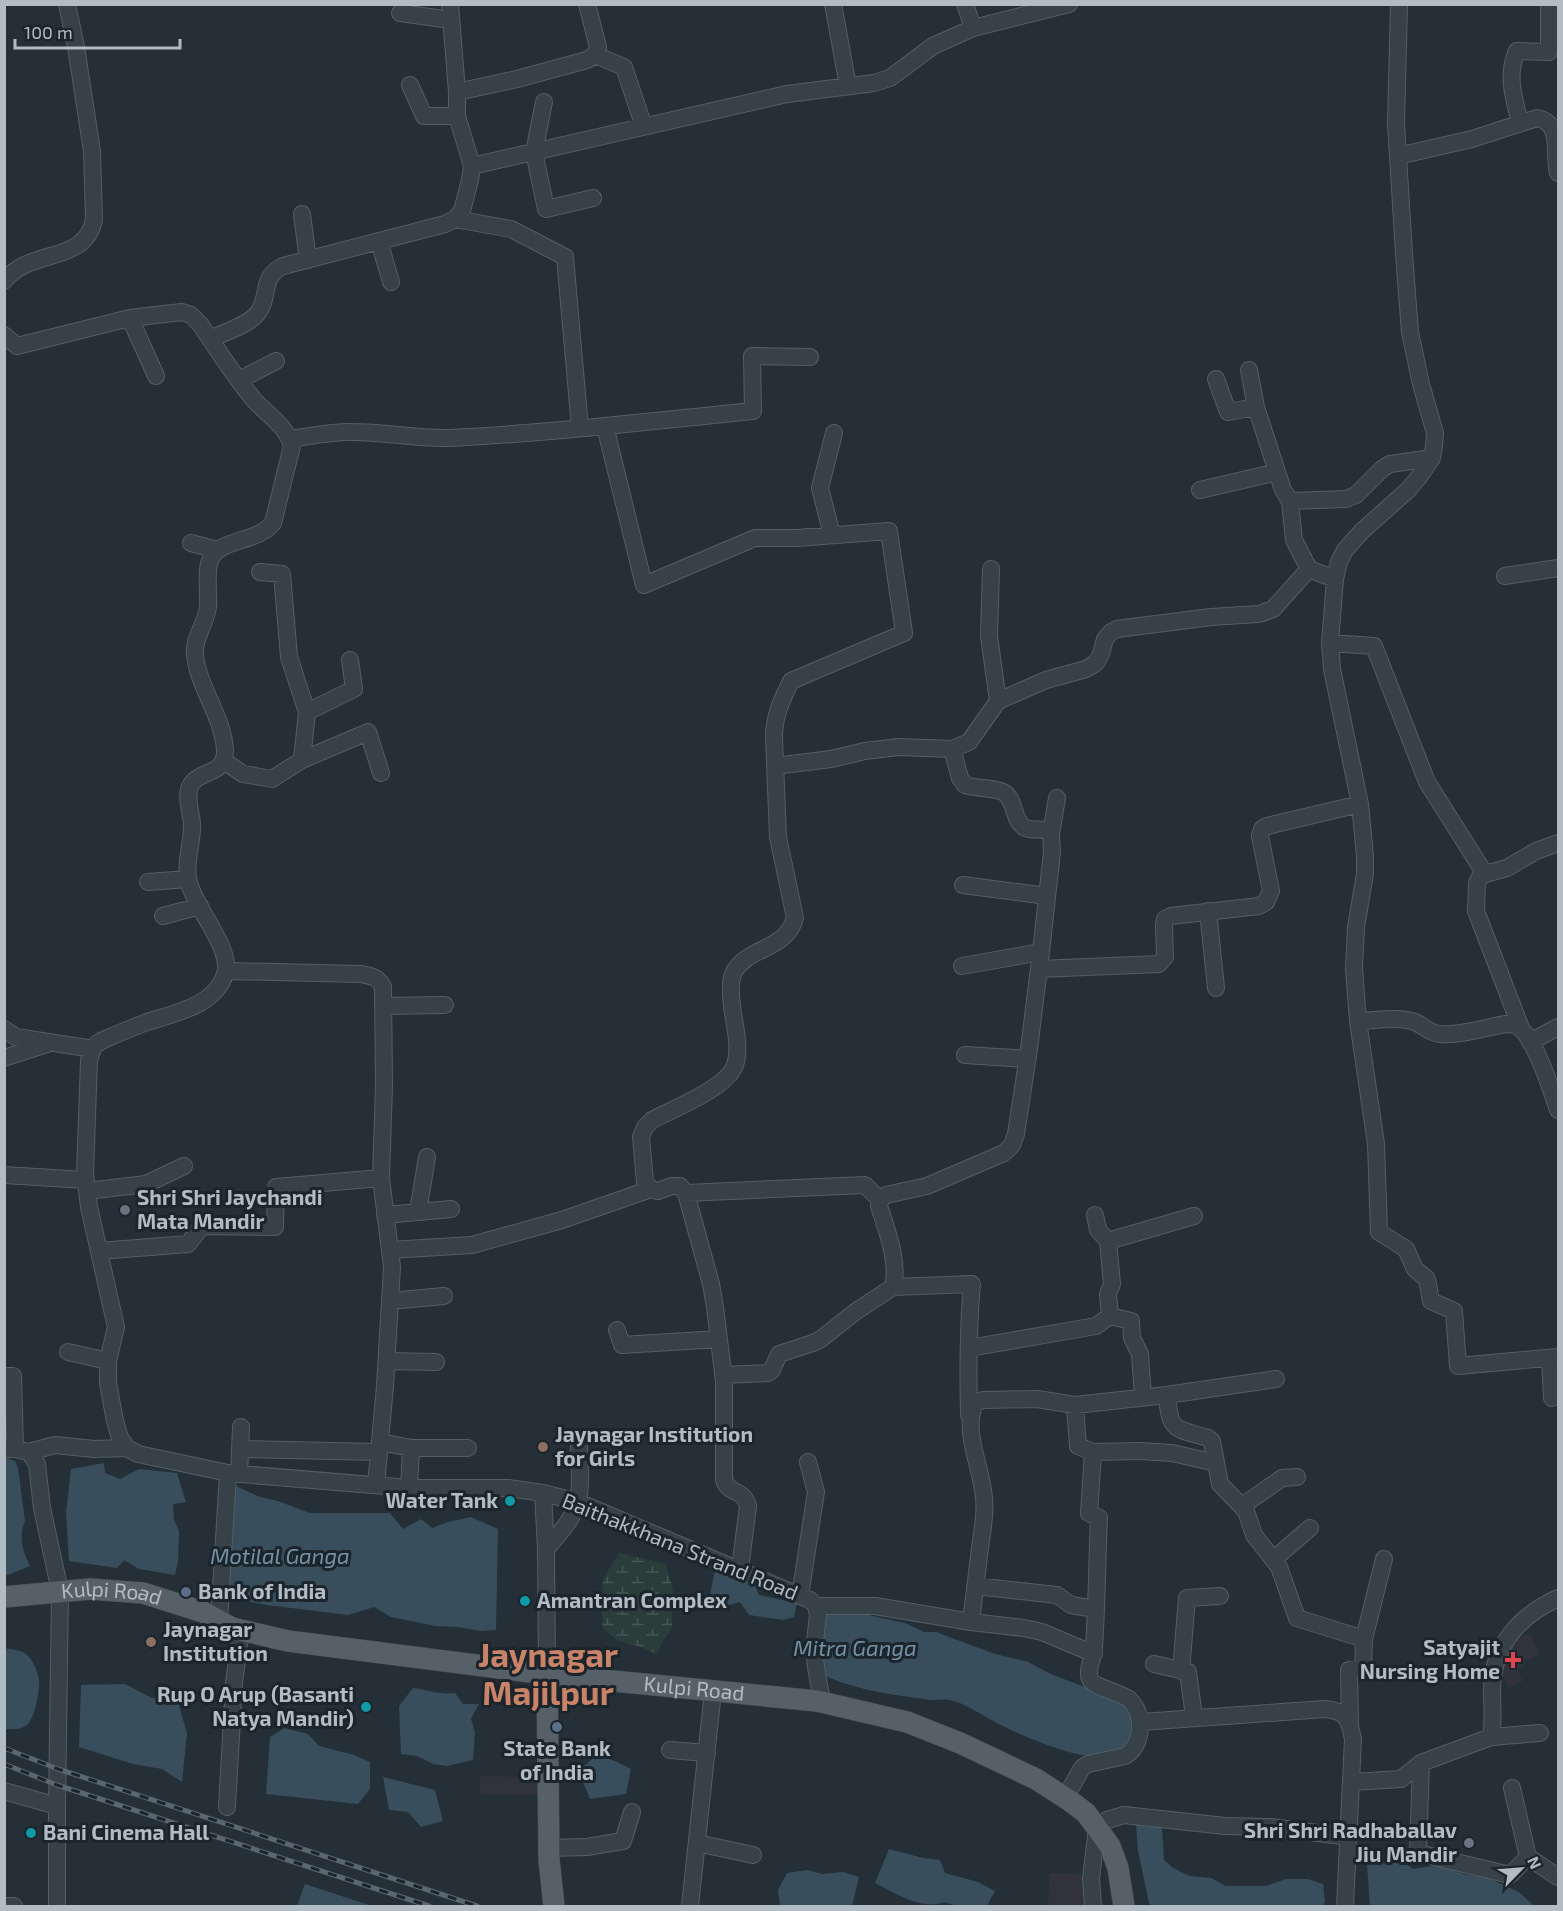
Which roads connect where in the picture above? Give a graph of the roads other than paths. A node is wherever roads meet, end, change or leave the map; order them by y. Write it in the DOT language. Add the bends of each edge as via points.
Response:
graph roads {
  1 [pos="67,4"];
  2 [pos="587,4"];
  3 [pos="833,4"];
  4 [pos="965,4"];
  5 [pos="1069,4"];
  6 [pos="1399,4"];
  7 [pos="1550,4"];
  8 [pos="451,12"];
  9 [pos="400,13"];
  10 [pos="973,28"];
  11 [pos="595,55"];
  12 [pos="410,85"];
  13 [pos="849,86"];
  14 [pos="457,92"];
  15 [pos="544,102"];
  16 [pos="457,116"];
  17 [pos="1520,123"];
  18 [pos="644,127"];
  19 [pos="534,152"];
  20 [pos="1398,156"];
  21 [pos="472,166"];
  22 [pos="1558,174"];
  23 [pos="593,198"];
  24 [pos="302,214"];
  25 [pos="455,219"];
  26 [pos="379,241"];
  27 [pos="308,260"];
  28 [pos="4,280"];
  29 [pos="391,282"];
  30 [pos="130,318"];
  31 [pos="4,335"];
  32 [pos="210,339"];
  33 [pos="810,357"];
  34 [pos="276,361"];
  35 [pos="1248,370"];
  36 [pos="156,376"];
  37 [pos="238,380"];
  38 [pos="1216,380"];
  39 [pos="1256,407"];
  40 [pos="605,426"];
  41 [pos="580,428"];
  42 [pos="834,433"];
  43 [pos="290,439"];
  44 [pos="1432,458"];
  45 [pos="1277,472"];
  46 [pos="1200,490"];
  47 [pos="1290,501"];
  48 [pos="832,536"];
  49 [pos="191,543"];
  50 [pos="217,550"];
  51 [pos="1558,568"];
  52 [pos="991,569"];
  53 [pos="1309,569"];
  54 [pos="260,572"];
  55 [pos="1505,576"];
  56 [pos="1335,579"];
  57 [pos="1330,643"];
  58 [pos="350,660"];
  59 [pos="998,701"];
  60 [pos="307,712"];
  61 [pos="952,749"];
  62 [pos="302,760"];
  63 [pos="224,761"];
  64 [pos="775,766"];
  65 [pos="381,773"];
  66 [pos="1057,798"];
  67 [pos="1360,804"];
  68 [pos="1051,834"];
  69 [pos="1558,843"];
  70 [pos="1485,874"];
  71 [pos="188,879"];
  72 [pos="148,882"];
  73 [pos="963,885"];
  74 [pos="1047,896"];
  75 [pos="200,906"];
  76 [pos="1208,911"];
  77 [pos="163,916"];
  78 [pos="1041,952"];
  79 [pos="962,966"];
  80 [pos="1039,969"];
  81 [pos="226,971"];
  82 [pos="1216,988"];
  83 [pos="445,1005"];
  84 [pos="383,1006"];
  85 [pos="1358,1021"];
  86 [pos="1558,1027"];
  87 [pos="4,1029"];
  88 [pos="1525,1035"];
  89 [pos="51,1043"];
  90 [pos="93,1048"];
  91 [pos="965,1055"];
  92 [pos="4,1058"];
  93 [pos="1028,1059"];
  94 [pos="1558,1110"];
  95 [pos="427,1157"];
  96 [pos="184,1166"];
  97 [pos="4,1175"];
  98 [pos="381,1178"];
  99 [pos="86,1185"];
  100 [pos="651,1189"];
  101 [pos="686,1193"];
  102 [pos="880,1200"];
  103 [pos="451,1209"];
  104 [pos="418,1212"];
  105 [pos="385,1215"];
  106 [pos="1095,1215"];
  107 [pos="1194,1216"];
  108 [pos="1108,1241"];
  109 [pos="390,1250"];
  110 [pos="99,1251"];
  111 [pos="893,1287"];
  112 [pos="444,1296"];
  113 [pos="390,1301"];
  114 [pos="1110,1317"];
  115 [pos="617,1330"];
  116 [pos="719,1339"];
  117 [pos="969,1348"];
  118 [pos="68,1352"];
  119 [pos="1554,1357"];
  120 [pos="108,1361"];
  121 [pos="387,1361"];
  122 [pos="436,1362"];
  123 [pos="4,1376"];
  124 [pos="723,1376"];
  125 [pos="1276,1379"];
  126 [pos="1167,1395"];
  127 [pos="1143,1397"];
  128 [pos="1552,1398"];
  129 [pos="1075,1405"];
  130 [pos="970,1422"];
  131 [pos="241,1427"];
  132 [pos="579,1443"];
  133 [pos="380,1447"];
  134 [pos="128,1448"];
  135 [pos="411,1448"];
  136 [pos="468,1448"];
  137 [pos="240,1449"];
  138 [pos="16,1450"];
  139 [pos="1093,1452"];
  140 [pos="808,1462"];
  141 [pos="1216,1463"];
  142 [pos="233,1474"];
  143 [pos="1296,1478"];
  144 [pos="376,1485"];
  145 [pos="409,1488"];
  146 [pos="543,1493"];
  147 [pos="578,1502"];
  148 [pos="1242,1506"];
  149 [pos="1310,1528"];
  150 [pos="546,1549"];
  151 [pos="1274,1559"];
  152 [pos="1384,1559"];
  153 [pos="740,1569"];
  154 [pos="975,1586"];
  155 [pos="60,1591"];
  156 [pos="800,1596"];
  157 [pos="1220,1596"];
  158 [pos="4,1597"];
  159 [pos="1558,1598"];
  160 [pos="816,1606"];
  161 [pos="1096,1609"];
  162 [pos="219,1621"];
  163 [pos="971,1622"];
  164 [pos="241,1630"];
  165 [pos="1364,1639"];
  166 [pos="1094,1654"];
  167 [pos="1154,1664"];
  168 [pos="1181,1671"];
  169 [pos="547,1674"];
  170 [pos="713,1691"];
  171 [pos="822,1702"];
  172 [pos="1194,1717"];
  173 [pos="1141,1722"];
  174 [pos="1350,1724"];
  175 [pos="1540,1733"];
  176 [pos="1491,1737"];
  177 [pos="670,1750"];
  178 [pos="707,1753"];
  179 [pos="1421,1763"];
  180 [pos="1352,1782"];
  181 [pos="1512,1788"];
  182 [pos="4,1791"];
  183 [pos="1065,1798"];
  184 [pos="57,1806"];
  185 [pos="227,1807"];
  186 [pos="632,1812"];
  187 [pos="1097,1827"];
  188 [pos="1349,1837"];
  189 [pos="697,1843"];
  190 [pos="549,1848"];
  191 [pos="753,1855"];
  192 [pos="1528,1857"];
  193 [pos="1558,1877"];
  194 [pos="4,1906"];
  195 [pos="14,1906"];
  196 [pos="57,1906"];
  197 [pos="554,1906"];
  198 [pos="690,1906"];
  199 [pos="1093,1906"];
  200 [pos="1124,1906"];
  201 [pos="1345,1906"];
  1 -- 28 [label="street" via="92,152 92,231 76,248 36,259"];
  2 -- 11 [label="street" via="598,46"];
  3 -- 13 [label="street"];
  4 -- 10 [label="street"];
  5 -- 10 [label="street"];
  6 -- 20 [label="street"];
  7 -- 17 [label="street" via="1549,52 1517,51 1512,62 1510,84"];
  8 -- 9 [label="street"];
  8 -- 14 [label="street"];
  10 -- 13 [label="street" via="933,46 890,78"];
  11 -- 14 [label="street"];
  11 -- 18 [label="street" via="624,67"];
  12 -- 16 [label="street" via="424,116"];
  13 -- 18 [label="street" via="787,94"];
  14 -- 16 [label="street"];
  15 -- 19 [label="street"];
  16 -- 21 [label="street"];
  17 -- 20 [label="street"];
  17 -- 22 [label="street" via="1537,118 1552,127"];
  18 -- 19 [label="street"];
  19 -- 21 [label="street"];
  19 -- 23 [label="street" via="546,209"];
  20 -- 44 [label="street" via="1410,332 1435,433"];
  21 -- 25 [label="street" via="462,211"];
  24 -- 27 [label="street"];
  25 -- 26 [label="street"];
  25 -- 41 [label="street" via="511,228 565,257"];
  26 -- 27 [label="street"];
  26 -- 29 [label="street"];
  27 -- 32 [label="street" via="273,271 256,316"];
  30 -- 31 [label="street" via="17,346"];
  30 -- 32 [label="street" via="182,312 191,315"];
  30 -- 36 [label="street"];
  32 -- 37 [label="street"];
  33 -- 40 [label="street" via="752,356 753,411"];
  34 -- 37 [label="street"];
  35 -- 39 [label="street"];
  37 -- 43 [label="street"];
  38 -- 39 [label="street" via="1228,412"];
  39 -- 45 [label="street"];
  40 -- 41 [label="street"];
  40 -- 48 [label="street" via="644,585 755,538"];
  41 -- 43 [label="street" via="447,438 350,432"];
  42 -- 48 [label="street" via="820,489"];
  43 -- 50 [label="street" via="273,523 260,535"];
  44 -- 47 [label="street" via="1390,464 1356,495 1346,499"];
  44 -- 56 [label="street" via="1408,490 1345,550"];
  45 -- 46 [label="street"];
  45 -- 47 [label="street"];
  47 -- 53 [label="street" via="1294,540"];
  48 -- 64 [label="street" via="889,531 904,633 791,681 774,723"];
  49 -- 50 [label="street"];
  50 -- 63 [label="street" via="208,572 208,609 195,644 195,656 221,732"];
  51 -- 55 [label="street"];
  52 -- 59 [label="street" via="990,636"];
  53 -- 56 [label="street"];
  53 -- 59 [label="street" via="1273,609 1259,614 1117,629 1105,639 1096,663"];
  54 -- 60 [label="street" via="282,574 289,657"];
  56 -- 57 [label="street"];
  57 -- 67 [label="street"];
  57 -- 70 [label="street" via="1374,646 1427,782"];
  58 -- 60 [label="street" via="354,689"];
  59 -- 61 [label="street" via="969,742"];
  60 -- 62 [label="street"];
  61 -- 64 [label="street" via="898,747"];
  61 -- 68 [label="street" via="965,785 1005,793 1021,825"];
  62 -- 63 [label="street" via="272,779 243,774"];
  62 -- 65 [label="street" via="368,732"];
  63 -- 71 [label="street" via="191,784 188,792 192,834"];
  64 -- 100 [label="street" via="778,837 795,918 784,938 741,962 733,973 730,990 735,1065 726,1078 645,1127 641,1137 645,1182"];
  66 -- 68 [label="street"];
  67 -- 76 [label="street" via="1262,829 1260,836 1270,882 1266,902"];
  67 -- 85 [label="street" via="1365,874 1354,949"];
  68 -- 74 [label="street"];
  69 -- 70 [label="street"];
  70 -- 88 [label="street" via="1477,883 1476,911"];
  71 -- 72 [label="street"];
  71 -- 75 [label="street"];
  73 -- 74 [label="street"];
  74 -- 78 [label="street"];
  75 -- 77 [label="street"];
  75 -- 81 [label="street" via="218,940"];
  76 -- 80 [label="street" via="1166,919 1165,957 1159,964"];
  76 -- 82 [label="street"];
  78 -- 79 [label="street"];
  78 -- 80 [label="street"];
  80 -- 93 [label="street"];
  81 -- 84 [label="street" via="372,976 383,987"];
  81 -- 90 [label="street" via="220,986 207,999 100,1041"];
  83 -- 84 [label="street"];
  84 -- 98 [label="street"];
  85 -- 88 [label="street" via="1404,1020 1441,1034 1506,1024 1514,1025"];
  85 -- 119 [label="street" via="1376,1144 1379,1232 1406,1249 1414,1269 1427,1279 1431,1301 1454,1311 1458,1366"];
  86 -- 88 [label="street"];
  87 -- 89 [label="street" via="16,1037"];
  88 -- 94 [label="street" via="1540,1060"];
  89 -- 90 [label="street"];
  89 -- 92 [label="street"];
  90 -- 99 [label="street" via="84,1156"];
  91 -- 93 [label="street"];
  93 -- 102 [label="street" via="1016,1134 1004,1153 927,1186 886,1195"];
  95 -- 104 [label="street"];
  96 -- 99 [label="street" via="146,1184"];
  97 -- 99 [label="street"];
  98 -- 105 [label="street"];
  98 -- 110 [label="street" via="276,1187 275,1227 202,1226 188,1244"];
  99 -- 110 [label="street"];
  100 -- 101 [label="street" via="680,1186"];
  100 -- 109 [label="street" via="562,1220 472,1245"];
  101 -- 102 [label="street" via="866,1185"];
  101 -- 116 [label="street" via="711,1284"];
  102 -- 111 [label="street" via="895,1270"];
  103 -- 104 [label="street"];
  104 -- 105 [label="street"];
  105 -- 109 [label="street"];
  106 -- 108 [label="street" via="1098,1230"];
  107 -- 108 [label="street"];
  108 -- 114 [label="street"];
  109 -- 113 [label="street"];
  110 -- 120 [label="street" via="116,1327"];
  111 -- 117 [label="street" via="972,1284"];
  111 -- 124 [label="street" via="821,1339 779,1354 768,1373"];
  112 -- 113 [label="street"];
  113 -- 121 [label="street"];
  114 -- 117 [label="street" via="1096,1326"];
  114 -- 127 [label="street" via="1131,1321 1132,1338 1140,1354"];
  115 -- 116 [label="street" via="622,1345"];
  116 -- 124 [label="street"];
  117 -- 130 [label="street"];
  118 -- 120 [label="street"];
  119 -- 128 [label="street"];
  120 -- 134 [label="street" via="115,1421"];
  121 -- 122 [label="street"];
  121 -- 133 [label="street"];
  123 -- 138 [label="street" via="13,1376"];
  124 -- 153 [label="street" via="724,1480 733,1491 741,1493 748,1506"];
  125 -- 126 [label="street"];
  126 -- 127 [label="street"];
  126 -- 141 [label="street" via="1172,1424 1212,1441"];
  127 -- 129 [label="street"];
  129 -- 130 [label="street" via="1037,1399 983,1400 975,1403"];
  129 -- 139 [label="street" via="1078,1446"];
  130 -- 154 [label="street" via="985,1514"];
  131 -- 137 [label="street"];
  132 -- 147 [label="street"];
  133 -- 135 [label="street"];
  133 -- 137 [label="street"];
  133 -- 144 [label="street"];
  134 -- 138 [label="street" via="55,1446"];
  134 -- 142 [label="street, Baithakkhana Strand Road" via="138,1454"];
  135 -- 136 [label="street"];
  135 -- 145 [label="street"];
  137 -- 142 [label="street"];
  138 -- 155 [label="street" via="37,1464"];
  139 -- 141 [label="street" via="1172,1453"];
  139 -- 161 [label="street" via="1089,1513 1099,1518"];
  140 -- 156 [label="street" via="816,1492"];
  141 -- 148 [label="street" via="1223,1489"];
  142 -- 144 [label="street, Baithakkhana Strand Road"];
  142 -- 162 [label="street"];
  143 -- 148 [label="street" via="1282,1478"];
  144 -- 145 [label="street, Baithakkhana Strand Road"];
  145 -- 146 [label="street, Baithakkhana Strand Road" via="508,1488"];
  146 -- 147 [label="street, Baithakkhana Strand Road"];
  146 -- 150 [label="street"];
  147 -- 150 [label="street"];
  147 -- 153 [label="street, Baithakkhana Strand Road"];
  148 -- 151 [label="street" via="1254,1535"];
  149 -- 151 [label="street"];
  150 -- 169 [label="street"];
  151 -- 165 [label="street" via="1297,1618"];
  152 -- 165 [label="street"];
  153 -- 156 [label="street, Baithakkhana Strand Road"];
  154 -- 161 [label="street" via="1057,1595 1071,1605"];
  154 -- 163 [label="street"];
  155 -- 158 [label="main road, Kulpi Road"];
  155 -- 162 [label="main road, Kulpi Road" via="143,1593"];
  155 -- 184 [label="street"];
  156 -- 160 [label="street, Baithakkhana Strand Road"];
  157 -- 168 [label="street" via="1187,1598"];
  159 -- 176 [label="street" via="1526,1618 1496,1656 1492,1671"];
  160 -- 163 [label="street, Baithakkhana Strand Road" via="875,1606"];
  160 -- 171 [label="street, Baithakkhana Strand Road" via="815,1658"];
  161 -- 166 [label="street"];
  162 -- 164 [label="main road, Kulpi Road"];
  163 -- 166 [label="street, Baithakkhana Strand Road" via="1042,1632"];
  164 -- 169 [label="main road, Kulpi Road" via="319,1646"];
  164 -- 185 [label="street"];
  165 -- 174 [label="street" via="1363,1668 1349,1670"];
  166 -- 173 [label="street" via="1089,1675 1092,1682 1127,1698"];
  167 -- 168 [label="street"];
  168 -- 172 [label="street" via="1188,1672"];
  169 -- 170 [label="main road, Kulpi Road"];
  169 -- 190 [label="main road"];
  170 -- 171 [label="main road, Kulpi Road"];
  170 -- 178 [label="street"];
  171 -- 183 [label="main road, Kulpi Road" via="928,1729 1027,1774"];
  172 -- 173 [label="street"];
  172 -- 174 [label="street" via="1325,1709 1345,1715"];
  173 -- 183 [label="street" via="1130,1754 1082,1768"];
  174 -- 180 [label="street"];
  175 -- 176 [label="street"];
  176 -- 179 [label="street"];
  177 -- 178 [label="street"];
  178 -- 189 [label="street"];
  179 -- 180 [label="street" via="1401,1779"];
  179 -- 192 [label="street" via="1418,1853 1510,1875"];
  180 -- 188 [label="street"];
  181 -- 192 [label="street"];
  182 -- 184 [label="street"];
  183 -- 187 [label="main road, Kulpi Road"];
  184 -- 196 [label="street"];
  186 -- 190 [label="street" via="623,1841"];
  187 -- 188 [label="street" via="1124,1815"];
  187 -- 199 [label="street" via="1091,1879"];
  187 -- 200 [label="main road, Kulpi Road" via="1118,1868"];
  188 -- 201 [label="street"];
  189 -- 191 [label="street"];
  189 -- 198 [label="street"];
  190 -- 197 [label="main road"];
  192 -- 193 [label="street"];
  194 -- 195 [label="street"];
}
